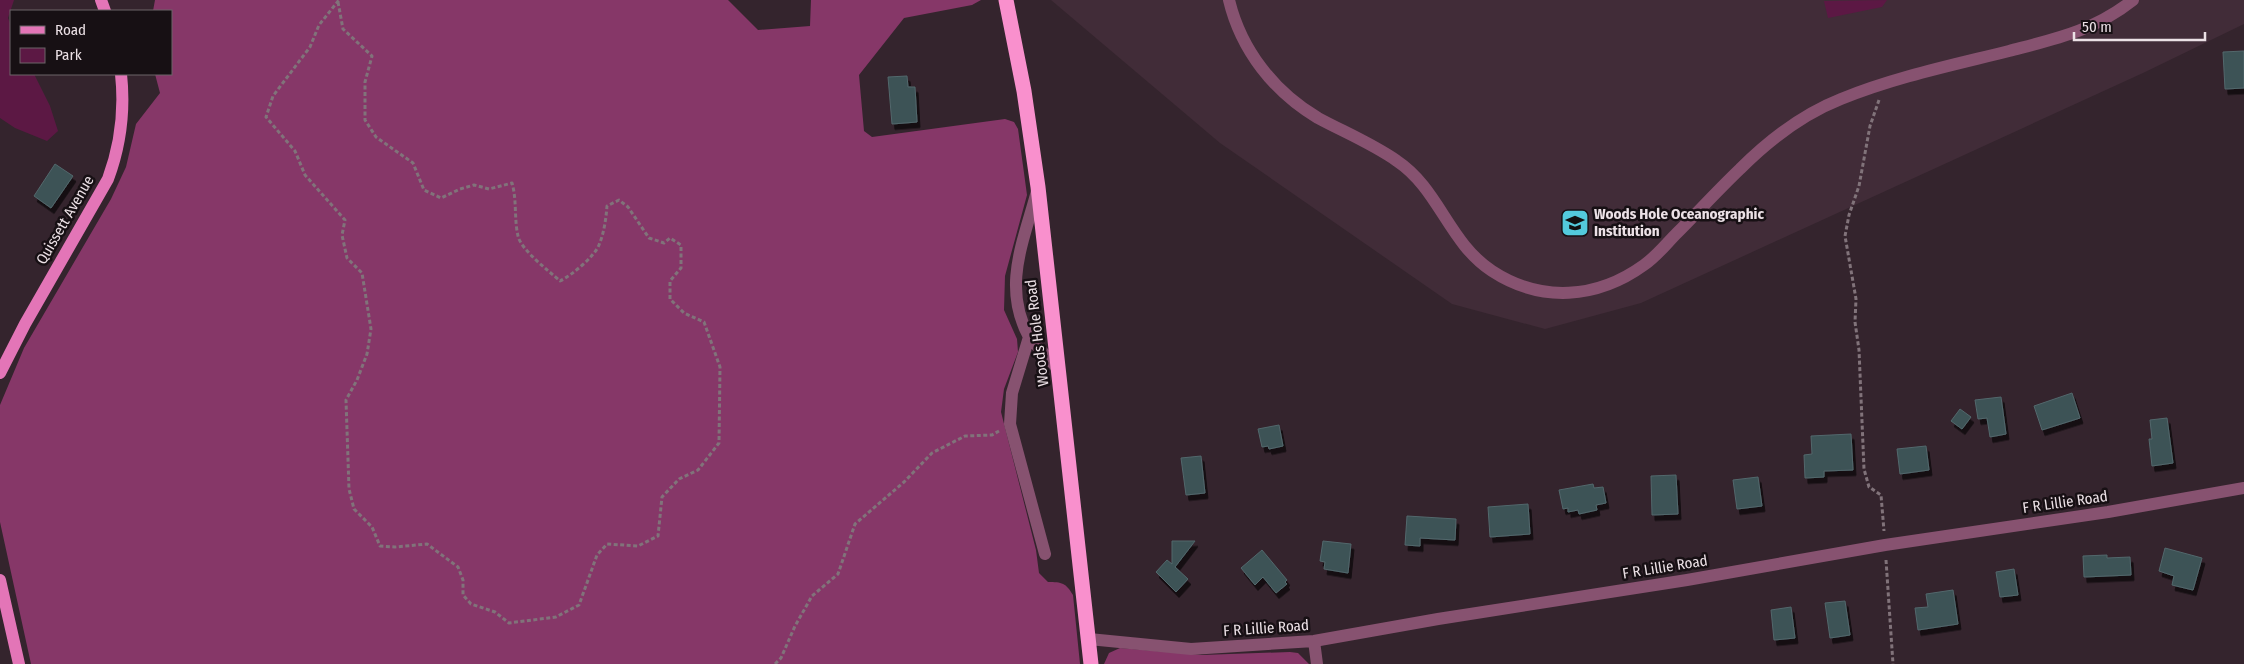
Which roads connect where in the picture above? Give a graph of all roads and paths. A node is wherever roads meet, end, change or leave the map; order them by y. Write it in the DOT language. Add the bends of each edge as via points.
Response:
graph roads {
  1 [pos="1006,0"];
  2 [pos="1229,0"];
  3 [pos="2133,0"];
  4 [pos="338,1"];
  5 [pos="121,75"];
  6 [pos="1886,84"];
  7 [pos="1038,186"];
  8 [pos="1029,338"];
  9 [pos="1059,370"];
  10 [pos="0,373"];
  11 [pos="1010,424"];
  12 [pos="2244,488"];
  13 [pos="1885,545"];
  14 [pos="1045,554"];
  15 [pos="0,580"];
  16 [pos="1089,639"];
  17 [pos="1314,641"];
  18 [pos="18,664"];
  19 [pos="775,664"];
  20 [pos="1091,664"];
  21 [pos="1317,664"];
  22 [pos="1893,664"];
  1 -- 7 [label="highway, Woods Hole Road"];
  2 -- 6 [label="street" via="1249,49 1281,91 1311,113 1403,165 1429,191 1457,238 1479,262 1513,282 1548,293 1582,291 1606,285 1633,272 1656,254 1739,169 1785,130 1838,100"];
  3 -- 6 [label="street" via="2100,22 2064,37"];
  4 -- 4 [label="path" via="273,96 266,117 295,151 305,175 344,220 342,234 347,258 362,273 371,329 367,354 346,400 349,489 354,509 372,527 380,546 427,544 458,567 464,595 471,604 495,612 509,623 556,617 579,605 596,554 607,544 638,546 658,536 662,497 679,479 698,470 719,443 720,367 714,348 704,322 684,313 670,299 670,281 681,268 681,245 670,238 664,243 649,238 628,207 619,200 607,206 599,247 573,275 560,281 518,238 512,183 489,189 474,185 441,198 424,190 413,163 376,137 365,120 365,82 372,56 343,29"];
  5 -- 10 [label="main road, Quissett Avenue" via="122,131 108,179"];
  6 -- 13 [label="path" via="1870,126 1859,186 1845,236 1856,299 1864,469 1870,487 1881,495"];
  7 -- 8 [label="street" via="1015,271 1016,302 1020,321"];
  7 -- 9 [label="highway, Woods Hole Road"];
  8 -- 9 [label="street"];
  8 -- 11 [label="street" via="1012,393"];
  9 -- 16 [label="highway, Woods Hole Road"];
  11 -- 14 [label="street"];
  11 -- 19 [label="path" via="992,435 964,436 932,454 855,524 838,574 812,596"];
  12 -- 13 [label="street, F R Lillie Road"];
  13 -- 17 [label="street, F R Lillie Road"];
  13 -- 22 [label="path"];
  15 -- 18 [label="main road"];
  16 -- 17 [label="street, F R Lillie Road" via="1192,649"];
  16 -- 20 [label="highway, Woods Hole Road"];
  17 -- 21 [label="street"];
}
